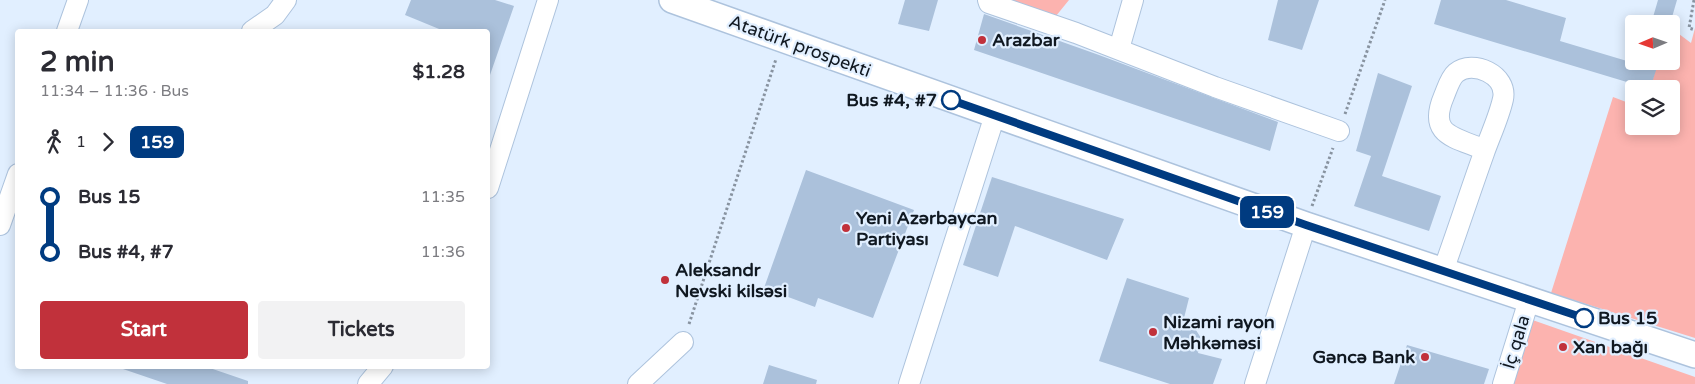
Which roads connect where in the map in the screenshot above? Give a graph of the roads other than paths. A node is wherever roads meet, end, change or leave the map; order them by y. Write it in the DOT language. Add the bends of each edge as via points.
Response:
graph roads {
  1 [pos="78,0"];
  2 [pos="286,0"];
  3 [pos="548,0"];
  4 [pos="988,0"];
  5 [pos="1133,0"];
  6 [pos="682,2"];
  7 [pos="68,29"];
  8 [pos="255,29"];
  9 [pos="1119,50"];
  10 [pos="995,115"];
  11 [pos="1339,131"];
  12 [pos="1485,150"];
  13 [pos="15,182"];
  14 [pos="490,182"];
  15 [pos="0,224"];
  16 [pos="1306,225"];
  17 [pos="1443,271"];
  18 [pos="1529,300"];
  19 [pos="683,342"];
  20 [pos="1695,355"];
  21 [pos="380,369"];
  22 [pos="368,384"];
  23 [pos="638,384"];
  24 [pos="909,384"];
  25 [pos="1255,384"];
  26 [pos="1504,384"];
  1 -- 7 [label="street"];
  2 -- 8 [label="street" via="275,15"];
  3 -- 14 [label="street"];
  4 -- 9 [label="street"];
  5 -- 9 [label="street"];
  6 -- 10 [label="main road, Atatürk prospekti"];
  9 -- 11 [label="street"];
  10 -- 16 [label="main road, Atatürk prospekti"];
  10 -- 24 [label="street"];
  12 -- 17 [label="street"];
  13 -- 15 [label="street"];
  16 -- 17 [label="main road, Atatürk prospekti"];
  16 -- 25 [label="street"];
  17 -- 18 [label="main road, Atatürk prospekti"];
  18 -- 20 [label="main road, Atatürk prospekti"];
  18 -- 26 [label="street, İç qala"];
  19 -- 23 [label="street"];
  21 -- 22 [label="street"];
}
